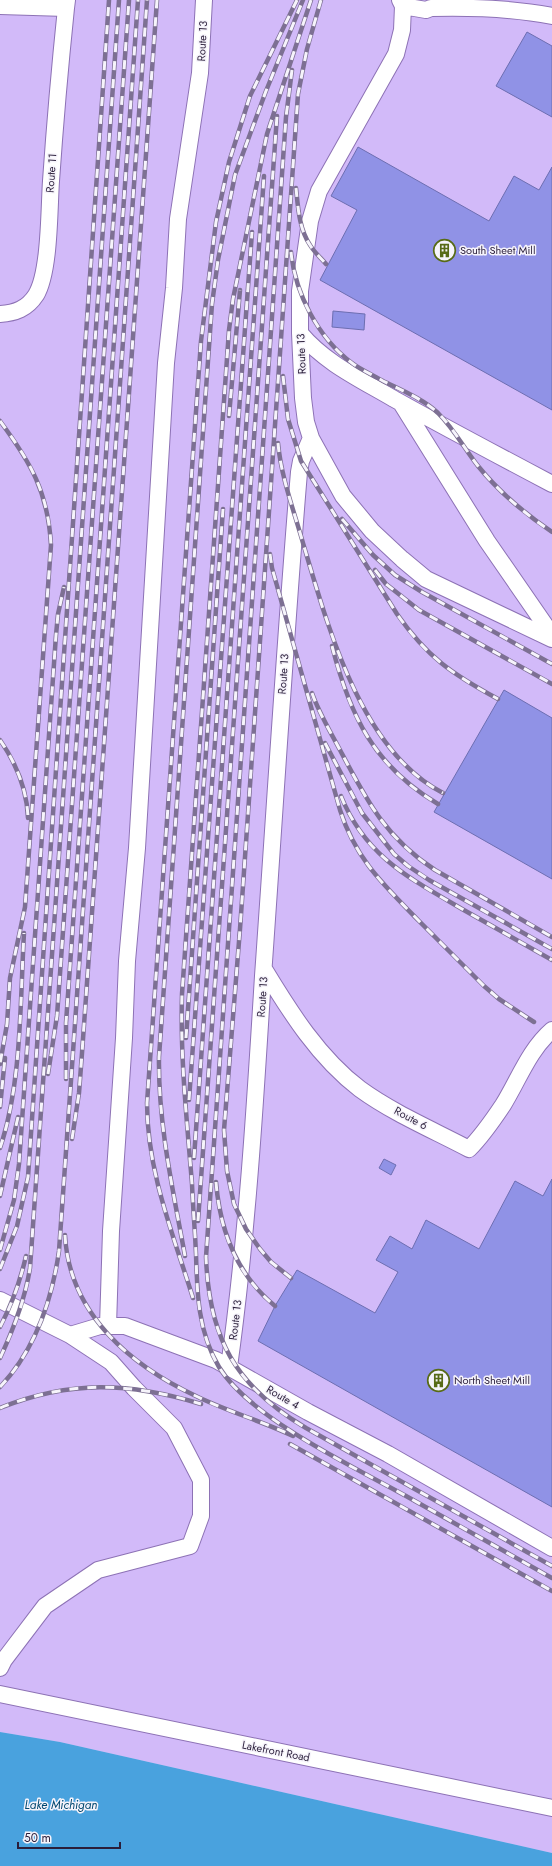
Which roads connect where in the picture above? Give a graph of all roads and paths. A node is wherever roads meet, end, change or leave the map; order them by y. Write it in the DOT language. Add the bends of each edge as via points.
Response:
graph roads {
  1 [pos="204,0"];
  2 [pos="401,3"];
  3 [pos="66,4"];
  4 [pos="0,6"];
  5 [pos="552,16"];
  6 [pos="0,314"];
  7 [pos="300,333"];
  8 [pos="400,402"];
  9 [pos="311,438"];
  10 [pos="552,484"];
  11 [pos="552,635"];
  12 [pos="552,639"];
  13 [pos="264,969"];
  14 [pos="552,1030"];
  15 [pos="0,1300"];
  16 [pos="108,1326"];
  17 [pos="70,1335"];
  18 [pos="229,1367"];
  19 [pos="552,1548"];
  20 [pos="0,1668"];
  21 [pos="0,1694"];
  22 [pos="552,1808"];
  1 -- 16 [label="street, Route 13" via="200,73 178,219 166,363 137,848 127,961"];
  2 -- 5 [label="street, Route 13" via="426,10 468,7 518,10"];
  2 -- 7 [label="street, Route 13" via="402,30 396,54 325,179 314,204 300,290"];
  3 -- 4 [label="street"];
  3 -- 6 [label="street, Route 11" via="46,253 41,281 27,307"];
  7 -- 8 [label="street" via="311,347 326,358"];
  7 -- 9 [label="street, Route 13" via="303,398"];
  8 -- 10 [label="street"];
  8 -- 11 [label="street" via="487,541"];
  9 -- 12 [label="street" via="343,496 369,527 402,559 426,578"];
  9 -- 13 [label="street, Route 13" via="299,472"];
  13 -- 14 [label="street, Route 6" via="310,1039 344,1075 360,1089 469,1149 503,1104 533,1050"];
  13 -- 18 [label="street, Route 13" via="247,1220"];
  15 -- 17 [label="street"];
  16 -- 17 [label="street, Route 4"];
  16 -- 18 [label="street, Route 4" via="125,1326"];
  17 -- 20 [label="street" via="111,1362 174,1428 201,1480 201,1516 190,1546 98,1570 45,1606"];
  18 -- 19 [label="street, Route 4"];
  21 -- 22 [label="street, Lakefront Road"];
}
